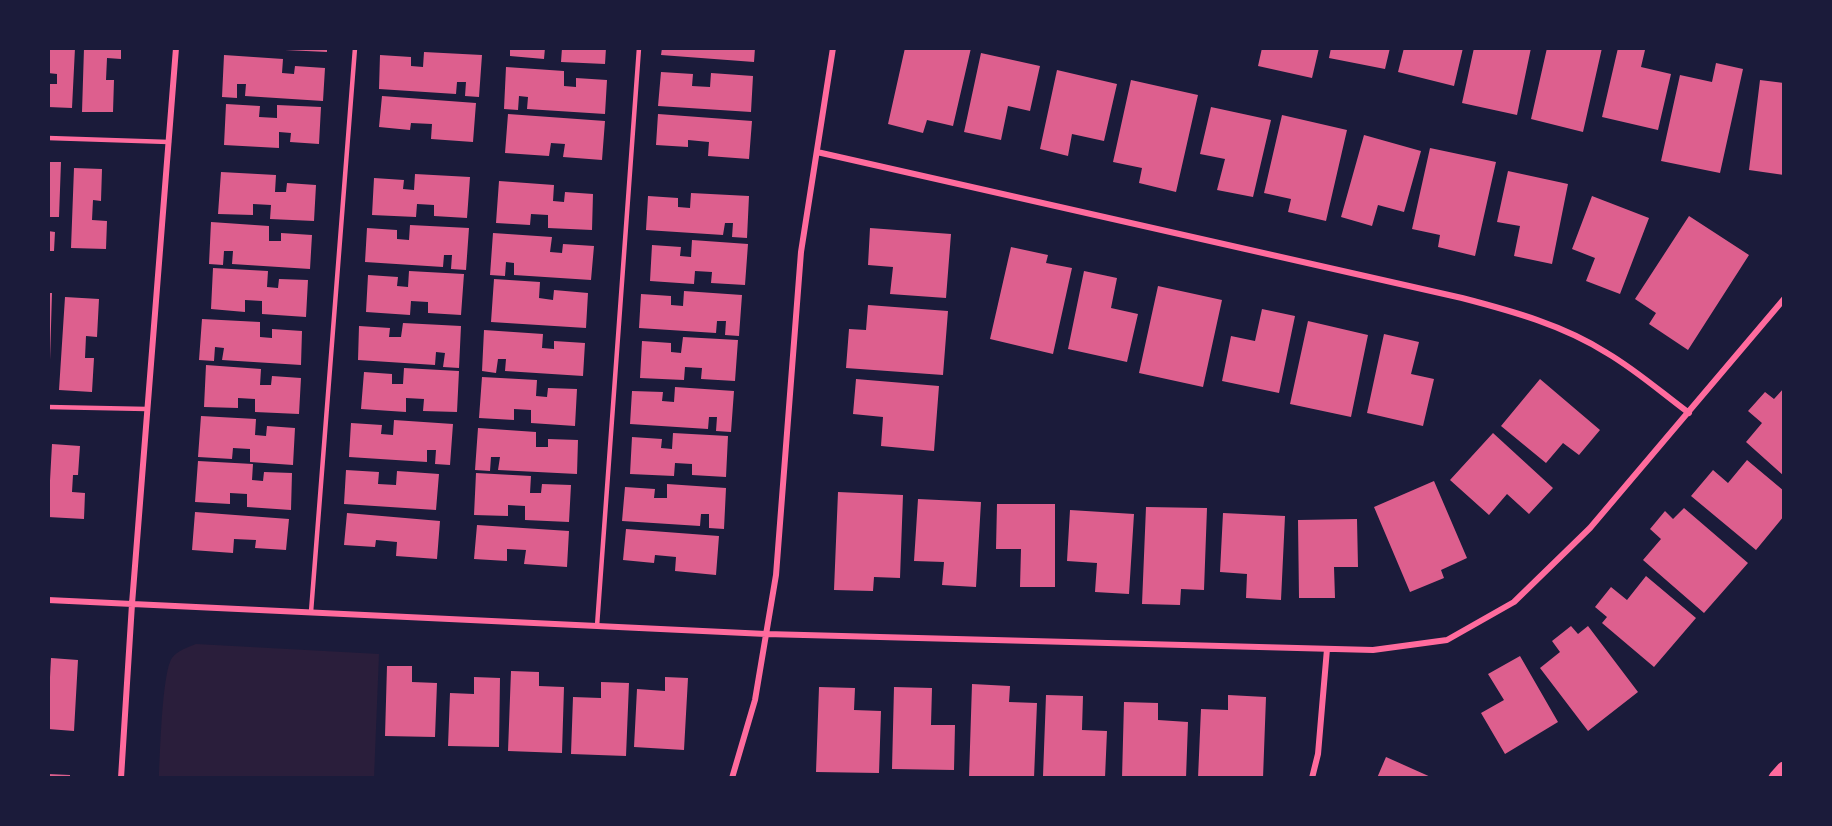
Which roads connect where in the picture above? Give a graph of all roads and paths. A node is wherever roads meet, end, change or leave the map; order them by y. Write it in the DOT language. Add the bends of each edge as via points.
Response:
graph roads {
  1 [pos="176,48"];
  2 [pos="354,48"];
  3 [pos="639,48"];
  4 [pos="833,48"];
  5 [pos="48,138"];
  6 [pos="168,142"];
  7 [pos="816,152"];
  8 [pos="1784,300"];
  9 [pos="48,407"];
  10 [pos="147,409"];
  11 [pos="1689,413"];
  12 [pos="48,600"];
  13 [pos="132,604"];
  14 [pos="310,612"];
  15 [pos="597,626"];
  16 [pos="766,634"];
  17 [pos="1327,649"];
  18 [pos="1784,769"];
  19 [pos="121,778"];
  20 [pos="732,778"];
  21 [pos="1312,778"];
  22 [pos="1776,778"];
  1 -- 6 [label="street"];
  2 -- 14 [label="lane"];
  3 -- 15 [label="lane"];
  4 -- 7 [label="street"];
  5 -- 6 [label="lane"];
  6 -- 10 [label="street"];
  7 -- 11 [label="street" via="1513,311 1562,329 1608,353"];
  7 -- 16 [label="street" via="801,252 776,575"];
  8 -- 11 [label="street"];
  9 -- 10 [label="lane"];
  10 -- 13 [label="street"];
  11 -- 17 [label="street" via="1590,528 1514,602 1447,640 1373,650"];
  12 -- 13 [label="street"];
  13 -- 14 [label="street"];
  13 -- 19 [label="street"];
  14 -- 15 [label="street"];
  15 -- 16 [label="street"];
  16 -- 17 [label="street"];
  16 -- 20 [label="street" via="755,700"];
  17 -- 21 [label="street" via="1318,754"];
  18 -- 22 [label="main road"];
}
